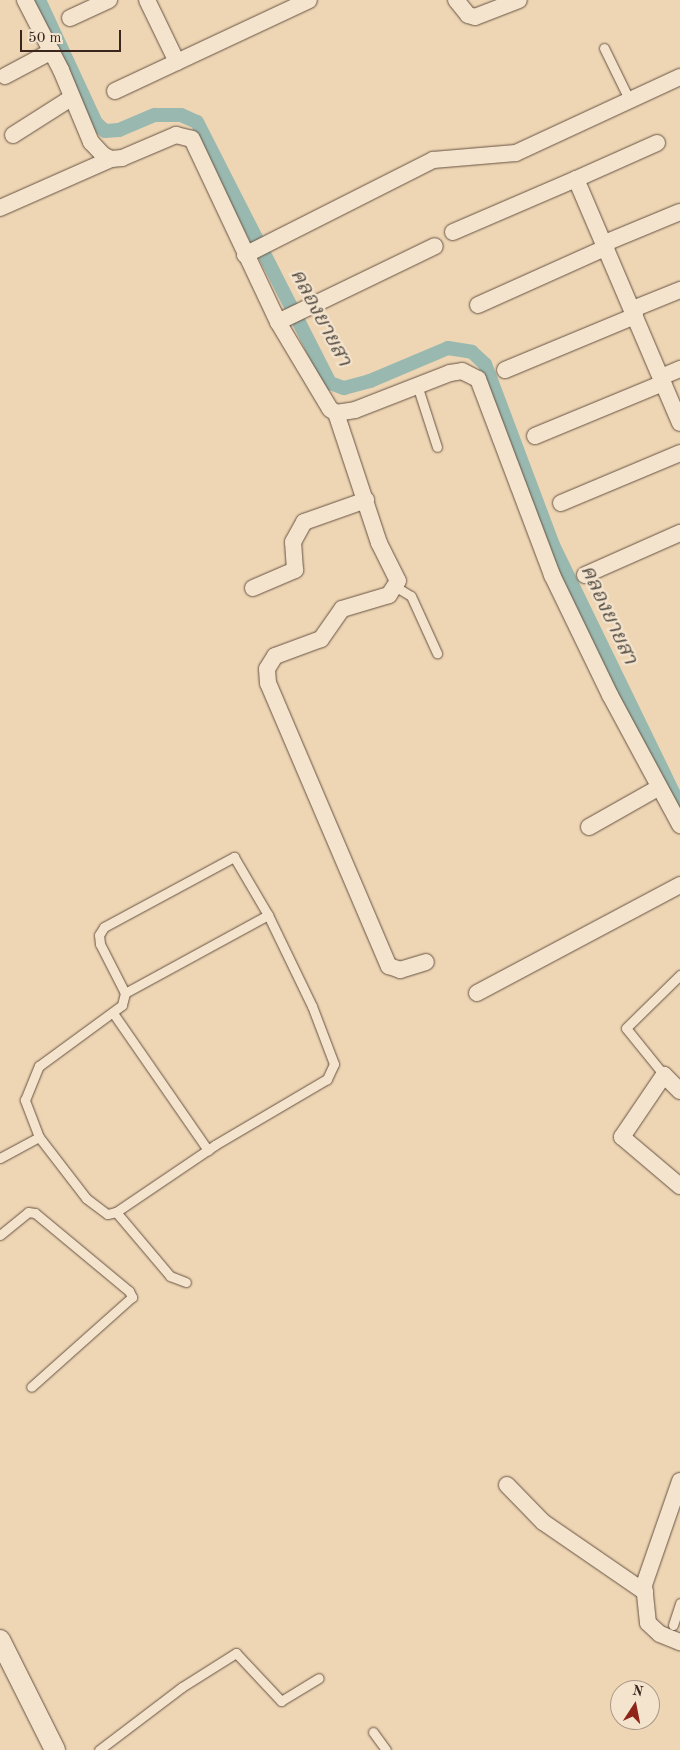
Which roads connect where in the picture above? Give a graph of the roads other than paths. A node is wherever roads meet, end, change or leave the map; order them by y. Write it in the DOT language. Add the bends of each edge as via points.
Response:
graph roads {
  1 [pos="25,0"];
  2 [pos="109,0"];
  3 [pos="147,0"];
  4 [pos="309,0"];
  5 [pos="456,0"];
  6 [pos="519,0"];
  7 [pos="70,18"];
  8 [pos="604,48"];
  9 [pos="52,51"];
  10 [pos="177,62"];
  11 [pos="5,76"];
  12 [pos="680,77"];
  13 [pos="116,91"];
  14 [pos="71,98"];
  15 [pos="630,101"];
  16 [pos="13,135"];
  17 [pos="657,143"];
  18 [pos="111,159"];
  19 [pos="576,179"];
  20 [pos="0,208"];
  21 [pos="680,212"];
  22 [pos="453,232"];
  23 [pos="606,245"];
  24 [pos="435,246"];
  25 [pos="247,253"];
  26 [pos="680,290"];
  27 [pos="478,304"];
  28 [pos="634,313"];
  29 [pos="287,317"];
  30 [pos="680,369"];
  31 [pos="505,370"];
  32 [pos="662,380"];
  33 [pos="417,385"];
  34 [pos="336,412"];
  35 [pos="680,423"];
  36 [pos="535,436"];
  37 [pos="437,447"];
  38 [pos="680,454"];
  39 [pos="366,500"];
  40 [pos="561,503"];
  41 [pos="680,533"];
  42 [pos="585,575"];
  43 [pos="396,587"];
  44 [pos="252,588"];
  45 [pos="437,654"];
  46 [pos="658,788"];
  47 [pos="680,826"];
  48 [pos="589,828"];
  49 [pos="680,884"];
  50 [pos="268,915"];
  51 [pos="426,962"];
  52 [pos="680,975"];
  53 [pos="125,993"];
  54 [pos="477,993"];
  55 [pos="112,1013"];
  56 [pos="664,1075"];
  57 [pos="680,1091"];
  58 [pos="39,1137"];
  59 [pos="208,1150"];
  60 [pos="0,1158"];
  61 [pos="680,1186"];
  62 [pos="116,1212"];
  63 [pos="0,1235"];
  64 [pos="186,1282"];
  65 [pos="31,1387"];
  66 [pos="680,1481"];
  67 [pos="507,1485"];
  68 [pos="645,1592"];
  69 [pos="680,1603"];
  70 [pos="673,1625"];
  71 [pos="0,1640"];
  72 [pos="680,1642"];
  73 [pos="319,1678"];
  74 [pos="373,1732"];
  75 [pos="55,1750"];
  76 [pos="98,1750"];
  77 [pos="386,1750"];
  1 -- 9 [label="street"];
  2 -- 7 [label="street"];
  3 -- 10 [label="street"];
  4 -- 10 [label="street"];
  5 -- 6 [label="street" via="468,15 475,17"];
  8 -- 15 [label="lane"];
  9 -- 11 [label="street"];
  9 -- 14 [label="street"];
  10 -- 13 [label="street"];
  12 -- 15 [label="street"];
  14 -- 16 [label="street"];
  14 -- 18 [label="street" via="91,142"];
  15 -- 25 [label="street" via="509,155 433,160"];
  17 -- 19 [label="street"];
  18 -- 20 [label="street"];
  18 -- 25 [label="street" via="176,135 192,139"];
  19 -- 22 [label="street"];
  19 -- 23 [label="street"];
  21 -- 23 [label="street"];
  23 -- 27 [label="street"];
  23 -- 28 [label="street"];
  24 -- 29 [label="street"];
  25 -- 29 [label="street"];
  26 -- 28 [label="street"];
  28 -- 31 [label="street"];
  28 -- 32 [label="street"];
  29 -- 34 [label="street" via="319,395"];
  30 -- 32 [label="street"];
  32 -- 35 [label="street"];
  32 -- 36 [label="street"];
  33 -- 34 [label="street" via="362,407"];
  33 -- 37 [label="lane"];
  33 -- 46 [label="street" via="462,371 478,379 552,575"];
  34 -- 39 [label="street"];
  38 -- 40 [label="street"];
  39 -- 43 [label="street" via="379,543 396,574"];
  39 -- 44 [label="street" via="304,522 293,542 295,570"];
  41 -- 42 [label="street"];
  43 -- 45 [label="lane" via="411,596"];
  43 -- 51 [label="street" via="389,595 342,609 321,638 275,656 267,669 274,701 389,966 400,970"];
  46 -- 47 [label="street"];
  46 -- 48 [label="street"];
  49 -- 54 [label="street"];
  50 -- 53 [label="lane"];
  50 -- 53 [label="lane" via="240,862 227,858 104,927 99,935 100,944"];
  50 -- 59 [label="lane" via="331,1051 332,1072 319,1085"];
  52 -- 56 [label="lane" via="626,1028"];
  53 -- 55 [label="lane" via="122,1005"];
  55 -- 58 [label="lane" via="39,1066 25,1100"];
  55 -- 59 [label="lane"];
  56 -- 57 [label="street"];
  56 -- 61 [label="street" via="622,1137"];
  58 -- 60 [label="lane"];
  58 -- 62 [label="lane" via="99,1212"];
  59 -- 62 [label="lane"];
  62 -- 64 [label="lane" via="170,1276"];
  63 -- 65 [label="lane" via="28,1212 35,1213 130,1291 132,1297"];
  66 -- 68 [label="street" via="647,1573"];
  67 -- 68 [label="street" via="543,1522"];
  68 -- 72 [label="street" via="648,1623 660,1634"];
  69 -- 70 [label="lane"];
  71 -- 75 [label="street"];
  73 -- 76 [label="lane" via="281,1701 236,1653 182,1687"];
  74 -- 77 [label="lane"];
}
